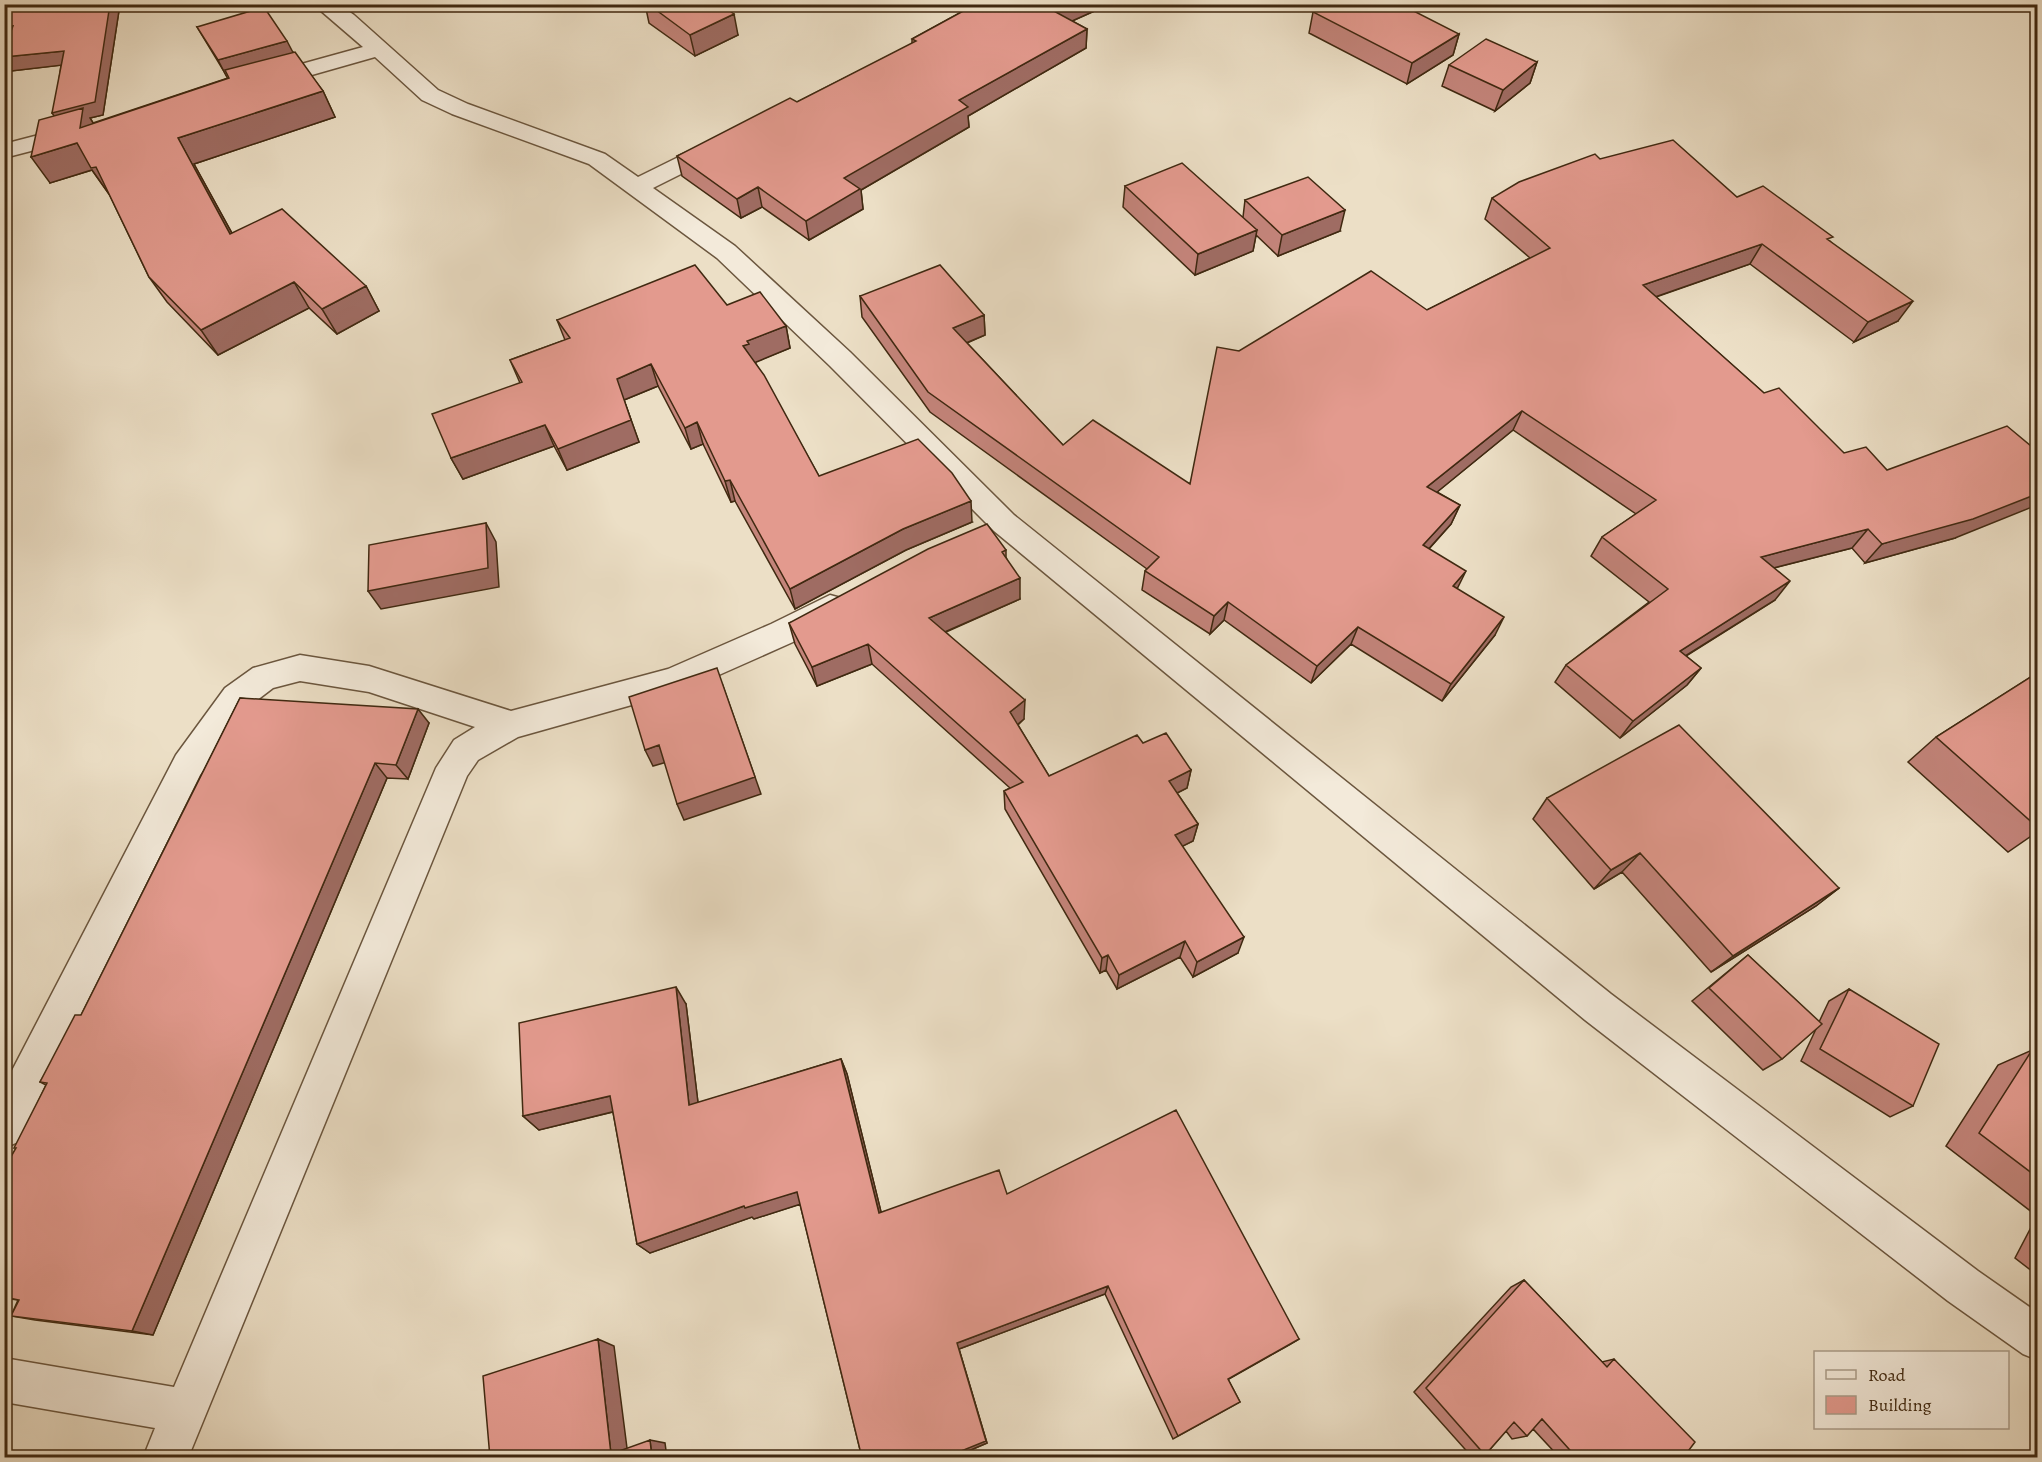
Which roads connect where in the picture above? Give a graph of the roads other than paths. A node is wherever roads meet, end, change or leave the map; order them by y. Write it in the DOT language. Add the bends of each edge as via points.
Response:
graph roads {
  1 [pos="323,4"];
  2 [pos="379,49"];
  3 [pos="245,87"];
  4 [pos="96,127"];
  5 [pos="741,134"];
  6 [pos="4,151"];
  7 [pos="636,188"];
  8 [pos="1004,523"];
  9 [pos="972,537"];
  10 [pos="855,594"];
  11 [pos="511,725"];
  12 [pos="4,1128"];
  13 [pos="2037,1339"];
  14 [pos="4,1380"];
  15 [pos="186,1411"];
  16 [pos="165,1458"];
  1 -- 2 [label="street"];
  2 -- 3 [label="street"];
  2 -- 7 [label="street" via="430,95 597,159"];
  4 -- 6 [label="street"];
  5 -- 7 [label="street"];
  7 -- 8 [label="street" via="726,252"];
  8 -- 9 [label="street"];
  8 -- 13 [label="street" via="1598,1007"];
  10 -- 11 [label="street" via="782,633 674,681"];
  11 -- 12 [label="street" via="369,679 300,668 264,677 236,698 188,765"];
  11 -- 15 [label="street" via="466,750 453,768"];
  14 -- 15 [label="street"];
  15 -- 16 [label="street"];
}
